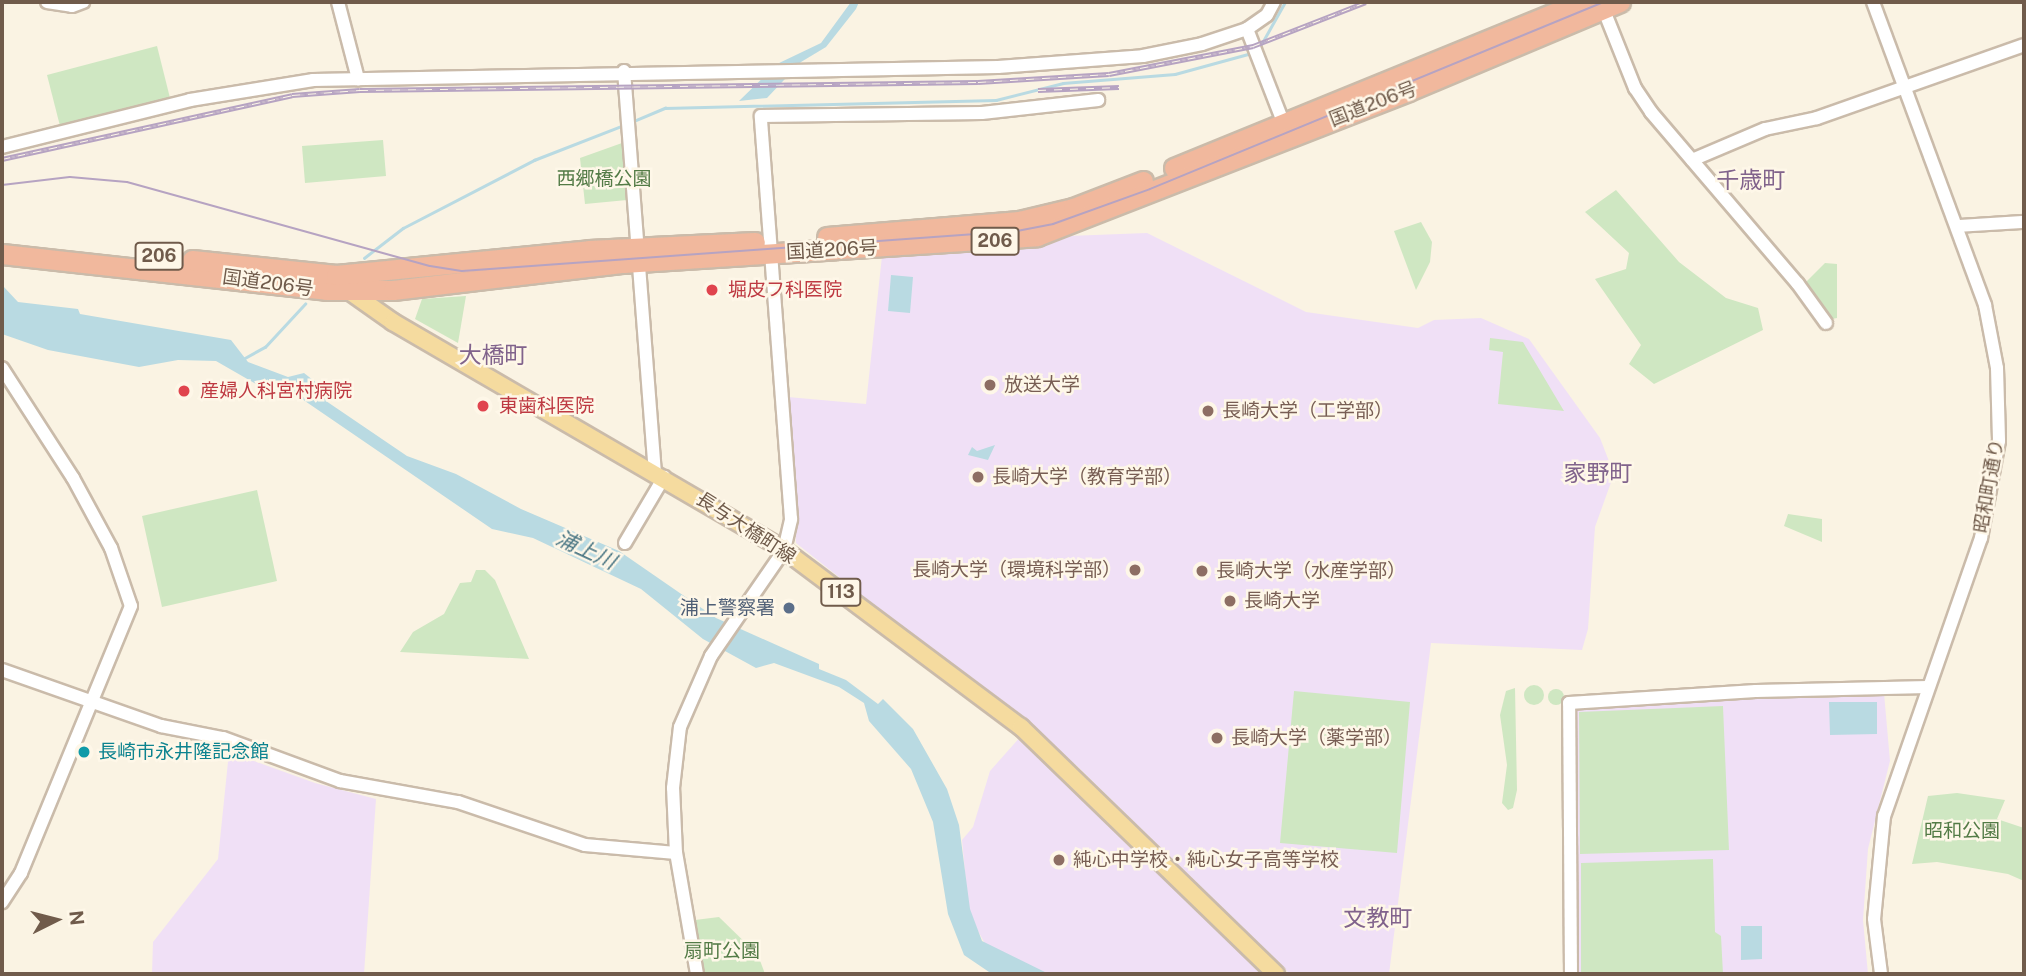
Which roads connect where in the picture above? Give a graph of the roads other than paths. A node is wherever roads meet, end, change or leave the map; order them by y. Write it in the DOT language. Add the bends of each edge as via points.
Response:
graph roads {
  1 [pos="47,2"];
  2 [pos="83,2"];
  3 [pos="338,2"];
  4 [pos="1274,2"];
  5 [pos="1581,2"];
  6 [pos="1873,2"];
  7 [pos="1608,4"];
  8 [pos="1247,29"];
  9 [pos="2024,45"];
  10 [pos="624,71"];
  11 [pos="358,79"];
  12 [pos="1904,85"];
  13 [pos="1098,100"];
  14 [pos="1283,122"];
  15 [pos="2,147"];
  16 [pos="1692,160"];
  17 [pos="2024,222"];
  18 [pos="1958,226"];
  19 [pos="771,247"];
  20 [pos="3,248"];
  21 [pos="638,255"];
  22 [pos="341,283"];
  23 [pos="393,290"];
  24 [pos="393,322"];
  25 [pos="1826,323"];
  26 [pos="2,368"];
  27 [pos="659,474"];
  28 [pos="625,543"];
  29 [pos="784,550"];
  30 [pos="2,670"];
  31 [pos="1928,687"];
  32 [pos="93,703"];
  33 [pos="676,853"];
  34 [pos="2,902"];
  35 [pos="697,974"];
  36 [pos="1276,974"];
  37 [pos="1571,974"];
  38 [pos="1881,974"];
  1 -- 2 [label="street" via="72,6"];
  3 -- 11 [label="street"];
  4 -- 8 [label="street" via="1266,15"];
  5 -- 14 [label="highway, 国道206号 / 206"];
  6 -- 12 [label="street, 昭和町通り"];
  7 -- 16 [label="street" via="1635,88"];
  7 -- 19 [label="highway, 国道206号 / 206" via="1062,229 1014,240"];
  8 -- 10 [label="street" via="1143,56 1068,64"];
  8 -- 14 [label="street"];
  9 -- 12 [label="street"];
  10 -- 11 [label="street"];
  10 -- 21 [label="street"];
  11 -- 15 [label="street" via="250,88"];
  12 -- 16 [label="street" via="1817,118 1746,136"];
  12 -- 18 [label="street, 昭和町通り"];
  13 -- 19 [label="street" via="982,113 761,116"];
  14 -- 19 [label="highway, 国道206号 / 206" via="1132,186 1043,216"];
  16 -- 25 [label="street"];
  17 -- 18 [label="street"];
  18 -- 31 [label="street, 昭和町通り" via="1985,305 1997,368 1999,441 1981,538"];
  19 -- 21 [label="highway, 国道206号 / 206"];
  19 -- 29 [label="street" via="791,519"];
  20 -- 22 [label="highway, 国道206号 / 206" via="35,242"];
  21 -- 22 [label="highway, 国道206号 / 206"];
  21 -- 23 [label="highway, 国道206号 / 206"];
  21 -- 27 [label="street"];
  22 -- 23 [label="highway, 国道206号 / 206"];
  22 -- 24 [label="main road, 長与大橋町線 / 113"];
  23 -- 24 [label="main road"];
  24 -- 27 [label="main road, 長与大橋町線 / 113"];
  26 -- 32 [label="street" via="73,478 130,594 129,616"];
  27 -- 28 [label="street"];
  27 -- 29 [label="main road, 長与大橋町線 / 113"];
  29 -- 33 [label="street" via="691,692 680,727 673,788"];
  29 -- 36 [label="main road, 長与大橋町線 / 113" via="1021,727"];
  30 -- 32 [label="street"];
  31 -- 37 [label="street" via="1756,691 1570,703"];
  31 -- 38 [label="street, 昭和町通り" via="1892,785 1880,837 1874,919"];
  32 -- 33 [label="street" via="161,726 223,738 340,781 458,802 585,845"];
  32 -- 34 [label="street" via="21,873"];
  33 -- 35 [label="street"];
}
